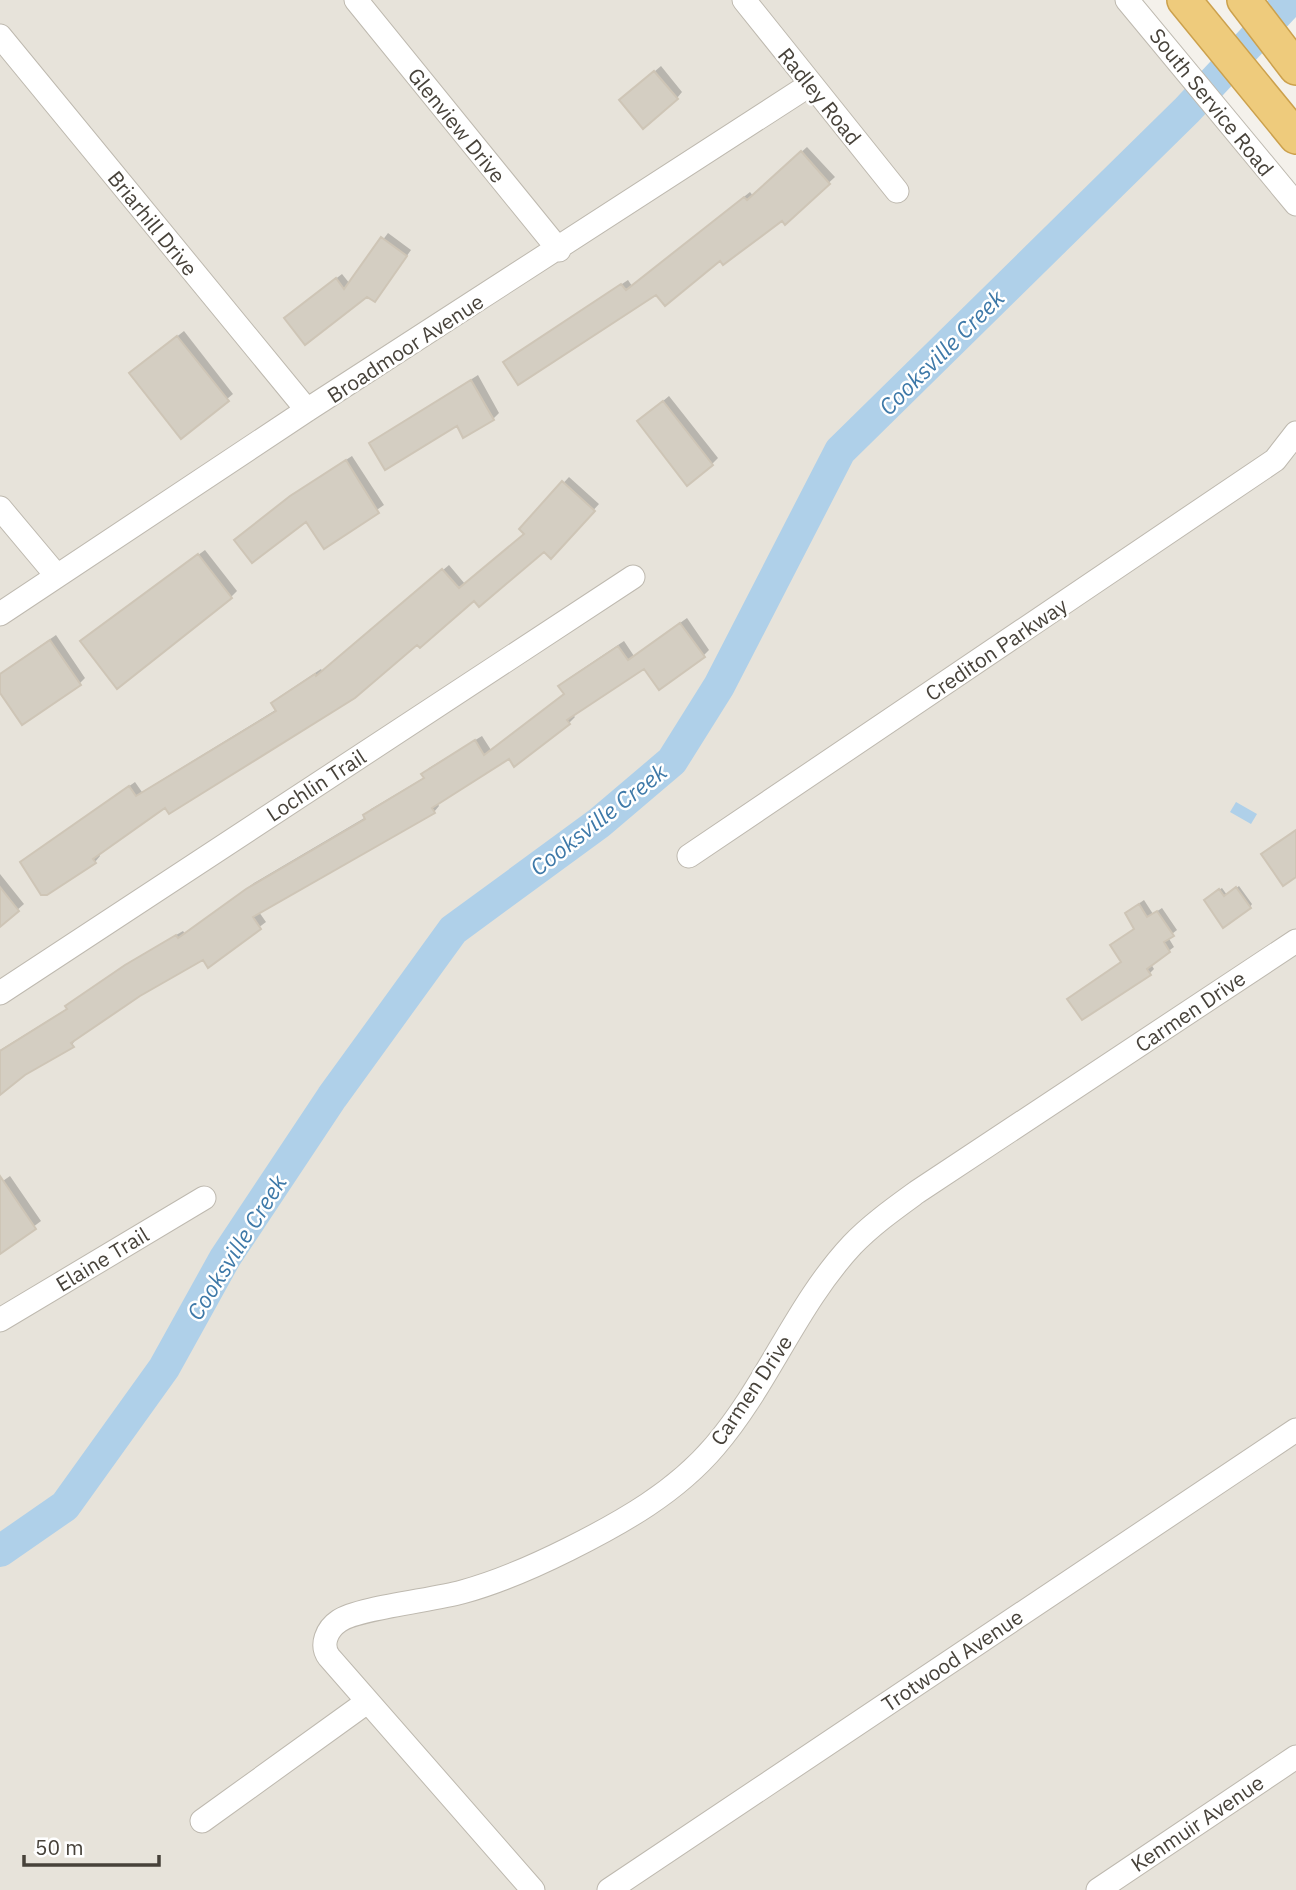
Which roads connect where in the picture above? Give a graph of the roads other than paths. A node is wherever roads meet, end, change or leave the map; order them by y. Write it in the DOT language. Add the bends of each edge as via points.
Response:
graph roads {
  1 [pos="356,0"];
  2 [pos="744,0"];
  3 [pos="1127,0"];
  4 [pos="1184,0"];
  5 [pos="1244,0"];
  6 [pos="0,36"];
  7 [pos="1293,64"];
  8 [pos="811,84"];
  9 [pos="1296,137"];
  10 [pos="897,191"];
  11 [pos="1296,204"];
  12 [pos="559,250"];
  13 [pos="307,410"];
  14 [pos="1296,433"];
  15 [pos="0,508"];
  16 [pos="57,576"];
  17 [pos="632,577"];
  18 [pos="0,614"];
  19 [pos="689,856"];
  20 [pos="1296,941"];
  21 [pos="0,993"];
  22 [pos="204,1198"];
  23 [pos="0,1320"];
  24 [pos="1296,1430"];
  25 [pos="367,1702"];
  26 [pos="1296,1756"];
  27 [pos="202,1821"];
  28 [pos="533,1890"];
  29 [pos="609,1890"];
  30 [pos="1098,1890"];
  1 -- 12 [label="street, Glenview Drive"];
  2 -- 8 [label="street, Radley Road"];
  3 -- 11 [label="street, South Service Road"];
  4 -- 9 [label="highway"];
  5 -- 7 [label="highway"];
  6 -- 13 [label="street, Briarhill Drive"];
  8 -- 10 [label="street, Radley Road"];
  8 -- 12 [label="street, Broadmoor Avenue"];
  12 -- 13 [label="street, Broadmoor Avenue"];
  13 -- 16 [label="street, Broadmoor Avenue"];
  14 -- 19 [label="street, Crediton Parkway" via="1275,460"];
  15 -- 16 [label="street"];
  16 -- 18 [label="street, Broadmoor Avenue"];
  17 -- 21 [label="street, Lochlin Trail"];
  20 -- 25 [label="street, Carmen Drive" via="873,1226 816,1292 715,1447 652,1503 513,1575 337,1622 326,1638 325,1651"];
  22 -- 23 [label="street, Elaine Trail"];
  24 -- 29 [label="street, Trotwood Avenue"];
  25 -- 27 [label="street"];
  25 -- 28 [label="street, Carmen Drive"];
  26 -- 30 [label="street, Kenmuir Avenue"];
}
